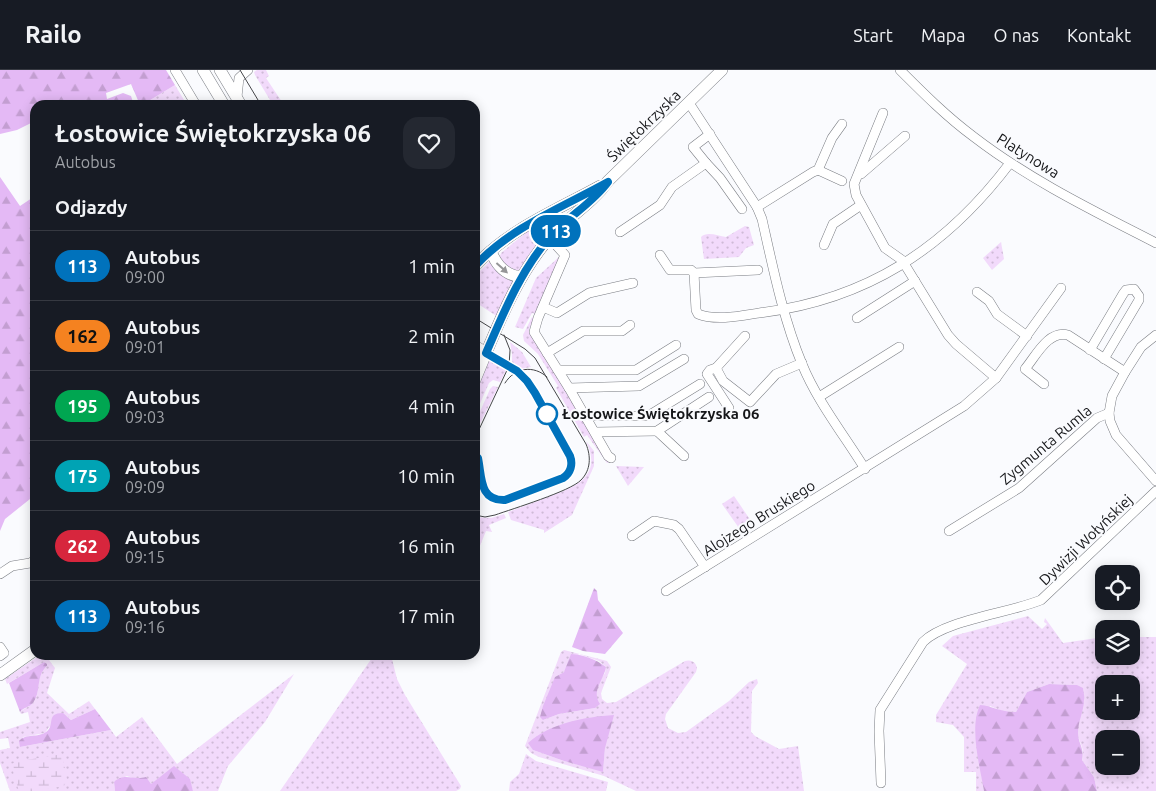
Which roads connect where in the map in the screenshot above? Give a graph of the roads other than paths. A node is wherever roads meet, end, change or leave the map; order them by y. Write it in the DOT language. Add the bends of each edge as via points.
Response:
graph roads {
  1 [pos="175,70"];
  2 [pos="203,70"];
  3 [pos="220,70"];
  4 [pos="248,70"];
  5 [pos="722,70"];
  6 [pos="900,70"];
  7 [pos="193,100"];
  8 [pos="221,100"];
  9 [pos="238,100"];
  10 [pos="239,100"];
  11 [pos="689,103"];
  12 [pos="883,113"];
  13 [pos="842,124"];
  14 [pos="710,134"];
  15 [pos="905,136"];
  16 [pos="706,163"];
  17 [pos="1010,163"];
  18 [pos="818,170"];
  19 [pos="859,175"];
  20 [pos="842,181"];
  21 [pos="608,182"];
  22 [pos="861,205"];
  23 [pos="757,207"];
  24 [pos="742,209"];
  25 [pos="534,221"];
  26 [pos="620,232"];
  27 [pos="550,238"];
  28 [pos="1156,243"];
  29 [pos="824,245"];
  30 [pos="491,251"];
  31 [pos="660,254"];
  32 [pos="480,261"];
  33 [pos="904,264"];
  34 [pos="758,270"];
  35 [pos="694,273"];
  36 [pos="520,277"];
  37 [pos="915,280"];
  38 [pos="633,283"];
  39 [pos="1061,288"];
  40 [pos="978,292"];
  41 [pos="543,307"];
  42 [pos="784,310"];
  43 [pos="857,318"];
  44 [pos="630,325"];
  45 [pos="745,336"];
  46 [pos="1027,336"];
  47 [pos="1156,336"];
  48 [pos="676,345"];
  49 [pos="898,347"];
  50 [pos="480,349"];
  51 [pos="1090,350"];
  52 [pos="486,353"];
  53 [pos="547,353"];
  54 [pos="684,359"];
  55 [pos="1104,359"];
  56 [pos="802,363"];
  57 [pos="480,368"];
  58 [pos="716,368"];
  59 [pos="558,370"];
  60 [pos="1126,372"];
  61 [pos="996,378"];
  62 [pos="700,384"];
  63 [pos="1044,384"];
  64 [pos="569,388"];
  65 [pos="709,397"];
  66 [pos="819,397"];
  67 [pos="729,408"];
  68 [pos="1109,413"];
  69 [pos="585,416"];
  70 [pos="657,431"];
  71 [pos="595,432"];
  72 [pos="684,456"];
  73 [pos="611,458"];
  74 [pos="865,469"];
  75 [pos="1156,481"];
  76 [pos="1156,491"];
  77 [pos="949,531"];
  78 [pos="632,536"];
  79 [pos="30,563"];
  80 [pos="705,567"];
  81 [pos="0,574"];
  82 [pos="666,591"];
  83 [pos="0,648"];
  84 [pos="30,654"];
  85 [pos="0,656"];
  86 [pos="0,675"];
  87 [pos="881,783"];
  1 -- 7 [label="street"];
  2 -- 8 [label="main road"];
  3 -- 9 [label="main road"];
  4 -- 10 [label="street" via="239,78"];
  5 -- 11 [label="main road, Świętokrzyska"];
  6 -- 17 [label="street, Platynowa" via="946,115"];
  11 -- 14 [label="street"];
  11 -- 21 [label="main road, Świętokrzyska"];
  12 -- 19 [label="street"];
  13 -- 18 [label="street" via="831,139"];
  14 -- 16 [label="street" via="693,147"];
  14 -- 23 [label="street"];
  15 -- 19 [label="street"];
  16 -- 24 [label="street"];
  16 -- 26 [label="street" via="672,187 660,205"];
  17 -- 28 [label="street, Platynowa"];
  17 -- 33 [label="street" via="955,225"];
  18 -- 20 [label="street"];
  18 -- 23 [label="street"];
  19 -- 22 [label="street" via="854,191"];
  21 -- 25 [label="main road, Świętokrzyska"];
  21 -- 27 [label="main road, Świętokrzyska"];
  22 -- 29 [label="street" via="833,224"];
  22 -- 33 [label="street" via="885,248"];
  23 -- 42 [label="street"];
  25 -- 27 [label="street"];
  25 -- 30 [label="main road, Świętokrzyska"];
  27 -- 36 [label="main road, Świętokrzyska"];
  27 -- 41 [label="street" via="565,255"];
  30 -- 32 [label="main road, Świętokrzyska"];
  30 -- 36 [label="main road, one-way" via="499,266"];
  31 -- 35 [label="street" via="670,270 691,270"];
  33 -- 37 [label="street"];
  33 -- 42 [label="street" via="854,289"];
  34 -- 35 [label="street"];
  35 -- 42 [label="street" via="698,314 737,316"];
  36 -- 52 [label="main road, Świętokrzyska"];
  37 -- 43 [label="street"];
  37 -- 61 [label="street" via="948,335"];
  38 -- 41 [label="street" via="589,293 557,313"];
  39 -- 46 [label="street, Alojzego Bruskiego"];
  40 -- 46 [label="street" via="997,314"];
  41 -- 53 [label="street" via="534,330"];
  42 -- 56 [label="street"];
  44 -- 53 [label="street" via="622,331 583,331"];
  45 -- 58 [label="street"];
  46 -- 61 [label="street, Alojzego Bruskiego"];
  47 -- 60 [label="street, Zygmunta Rumla" via="1141,347"];
  48 -- 59 [label="street" via="636,370"];
  49 -- 66 [label="street"];
  50 -- 52 [label="main road"];
  51 -- 55 [label="street"];
  51 -- 55 [label="street" via="1123,294 1134,289 1138,300"];
  51 -- 63 [label="street" via="1064,334 1050,337 1025,369"];
  52 -- 57 [label="main road, Świętokrzyska"];
  53 -- 59 [label="street"];
  54 -- 64 [label="street" via="640,386"];
  55 -- 60 [label="street"];
  56 -- 58 [label="street" via="776,374 750,402 723,381"];
  56 -- 66 [label="street"];
  58 -- 67 [label="street" via="707,375"];
  59 -- 64 [label="street"];
  60 -- 68 [label="street, Zygmunta Rumla" via="1112,396"];
  61 -- 74 [label="street, Alojzego Bruskiego" via="964,406"];
  62 -- 69 [label="street" via="648,416"];
  64 -- 69 [label="street"];
  65 -- 70 [label="street"];
  66 -- 74 [label="street"];
  68 -- 75 [label="street, Zygmunta Rumla" via="1116,435"];
  68 -- 77 [label="street, Zygmunta Rumla" via="1097,418 1019,488"];
  69 -- 71 [label="street"];
  70 -- 71 [label="street"];
  70 -- 72 [label="street"];
  71 -- 73 [label="street"];
  74 -- 80 [label="street, Alojzego Bruskiego"];
  76 -- 87 [label="street, Dywizji Wołyńskiej" via="1041,600 946,627 928,636 880,710"];
  78 -- 80 [label="street" via="654,521 674,525"];
  79 -- 81 [label="street" via="12,566"];
  80 -- 82 [label="street, Alojzego Bruskiego"];
  83 -- 85 [label="street" via="4,653"];
  84 -- 86 [label="main road"];
}
